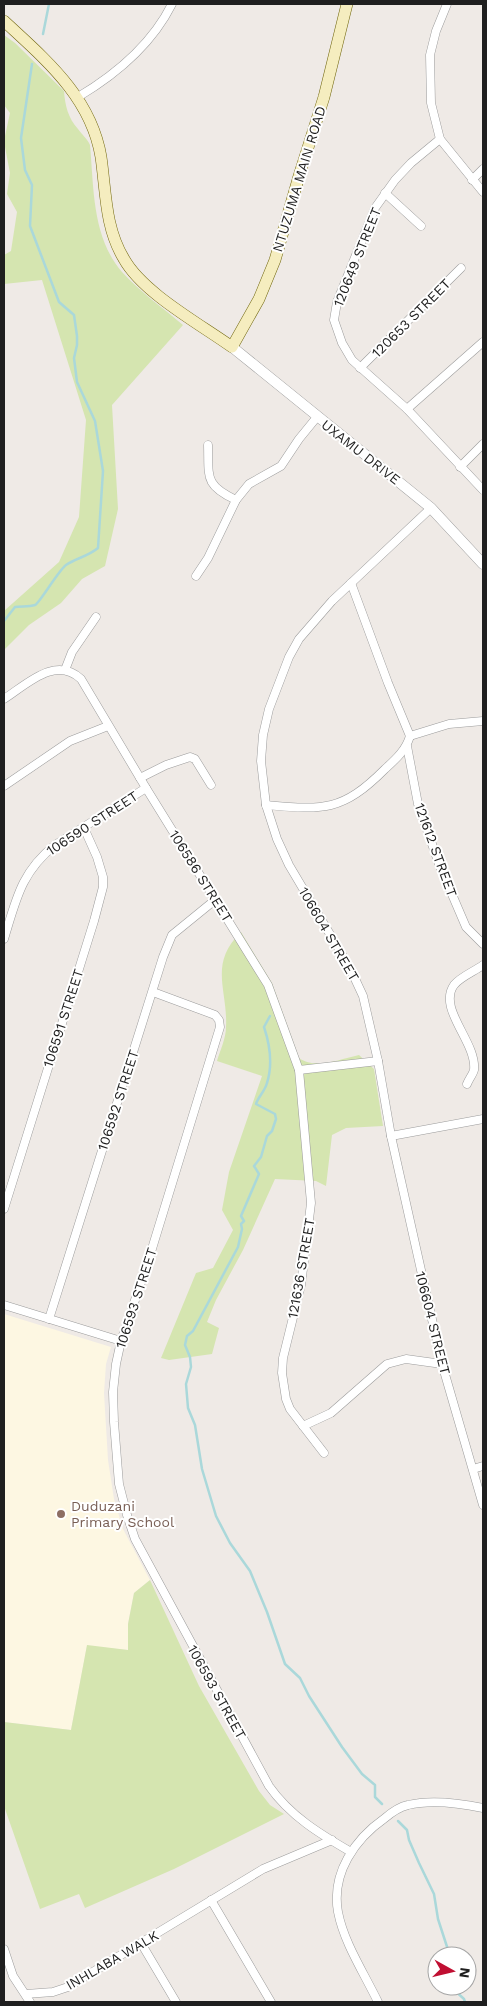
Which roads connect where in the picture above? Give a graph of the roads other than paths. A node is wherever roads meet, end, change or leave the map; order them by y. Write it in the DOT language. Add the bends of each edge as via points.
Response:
graph roads {
  1 [pos="172,4"];
  2 [pos="347,4"];
  3 [pos="447,4"];
  4 [pos="4,21"];
  5 [pos="78,97"];
  6 [pos="440,139"];
  7 [pos="483,169"];
  8 [pos="472,180"];
  9 [pos="483,192"];
  10 [pos="385,194"];
  11 [pos="421,226"];
  12 [pos="461,268"];
  13 [pos="483,342"];
  14 [pos="232,347"];
  15 [pos="360,368"];
  16 [pos="407,409"];
  17 [pos="317,416"];
  18 [pos="483,444"];
  19 [pos="208,445"];
  20 [pos="460,467"];
  21 [pos="483,490"];
  22 [pos="236,500"];
  23 [pos="431,508"];
  24 [pos="483,564"];
  25 [pos="196,576"];
  26 [pos="351,582"];
  27 [pos="96,617"];
  28 [pos="65,670"];
  29 [pos="4,699"];
  30 [pos="483,721"];
  31 [pos="108,726"];
  32 [pos="410,736"];
  33 [pos="407,746"];
  34 [pos="140,778"];
  35 [pos="211,785"];
  36 [pos="4,786"];
  37 [pos="146,788"];
  38 [pos="266,805"];
  39 [pos="84,828"];
  40 [pos="216,900"];
  41 [pos="4,940"];
  42 [pos="483,944"];
  43 [pos="483,965"];
  44 [pos="153,992"];
  45 [pos="378,1061"];
  46 [pos="299,1070"];
  47 [pos="467,1084"];
  48 [pos="483,1119"];
  49 [pos="391,1136"];
  50 [pos="4,1209"];
  51 [pos="4,1306"];
  52 [pos="49,1319"];
  53 [pos="121,1341"];
  54 [pos="442,1364"];
  55 [pos="303,1426"];
  56 [pos="324,1453"];
  57 [pos="483,1466"];
  58 [pos="473,1469"];
  59 [pos="483,1505"];
  60 [pos="483,1808"];
  61 [pos="332,1840"];
  62 [pos="351,1852"];
  63 [pos="211,1900"];
  64 [pos="141,1943"];
  65 [pos="4,1949"];
  66 [pos="26,1994"];
  67 [pos="30,2002"];
  68 [pos="176,2002"];
  69 [pos="271,2002"];
  70 [pos="378,2002"];
  1 -- 5 [label="street" via="156,30 133,56 100,84"];
  2 -- 14 [label="main road, NTUZUMA MAIN ROAD" via="324,97 275,260"];
  3 -- 6 [label="street" via="430,56 431,103"];
  4 -- 5 [label="main road" via="56,70"];
  5 -- 14 [label="main road" via="98,142 112,235 124,260 160,296"];
  6 -- 8 [label="street"];
  6 -- 10 [label="street, 120649 STREET" via="411,163"];
  7 -- 8 [label="street"];
  8 -- 9 [label="street"];
  10 -- 11 [label="street"];
  10 -- 15 [label="street, 120649 STREET" via="375,208 334,310 336,329 342,343"];
  12 -- 15 [label="street, 120653 STREET"];
  13 -- 16 [label="street"];
  14 -- 17 [label="street, UXAMU DRIVE"];
  15 -- 16 [label="street, 120649 STREET"];
  16 -- 20 [label="street, 120649 STREET"];
  17 -- 22 [label="street" via="281,466 249,484"];
  17 -- 23 [label="street, UXAMU DRIVE"];
  18 -- 20 [label="street"];
  19 -- 22 [label="street" via="212,484 220,493"];
  20 -- 21 [label="street, 120649 STREET"];
  22 -- 25 [label="street"];
  23 -- 24 [label="street, UXAMU DRIVE"];
  23 -- 26 [label="street, 106604 STREET"];
  26 -- 32 [label="street"];
  26 -- 38 [label="street, 106604 STREET" via="316,618 288,657 268,710 263,735 261,761"];
  27 -- 28 [label="street" via="70,656"];
  28 -- 29 [label="street" via="45,672"];
  28 -- 31 [label="street, 106586 STREET" via="81,679"];
  30 -- 32 [label="street" via="449,724"];
  31 -- 34 [label="street, 106586 STREET"];
  31 -- 36 [label="street" via="70,741"];
  32 -- 33 [label="street"];
  33 -- 38 [label="street" via="362,792 343,802 317,808"];
  33 -- 42 [label="street, 121612 STREET" via="418,804 439,864 466,927"];
  34 -- 35 [label="street" via="190,757"];
  34 -- 37 [label="street, 106586 STREET"];
  37 -- 39 [label="street, 106590 STREET"];
  37 -- 40 [label="street, 106586 STREET"];
  38 -- 45 [label="street, 106604 STREET" via="289,865 359,984"];
  39 -- 41 [label="street, 106590 STREET" via="48,850 28,873 17,896"];
  39 -- 50 [label="street, 106591 STREET" via="101,869 103,887"];
  40 -- 44 [label="street, 106592 STREET" via="172,935"];
  40 -- 46 [label="street, 106586 STREET" via="268,985"];
  43 -- 47 [label="street" via="457,982 450,998 455,1020 469,1044 474,1070"];
  44 -- 52 [label="street, 106592 STREET"];
  44 -- 53 [label="street, 106593 STREET" via="215,1015 220,1027"];
  45 -- 46 [label="street"];
  45 -- 49 [label="street, 106604 STREET"];
  46 -- 55 [label="street, 121636 STREET" via="311,1203 301,1285 282,1373 286,1399"];
  48 -- 49 [label="street"];
  49 -- 54 [label="street, 106604 STREET"];
  51 -- 52 [label="street"];
  52 -- 53 [label="street"];
  53 -- 61 [label="street, 106593 STREET" via="113,1392 116,1458 119,1484 136,1540 269,1786 305,1823"];
  54 -- 55 [label="street" via="406,1359 387,1364 331,1413"];
  54 -- 58 [label="street, 106604 STREET"];
  55 -- 56 [label="street, 121636 STREET"];
  57 -- 58 [label="street"];
  58 -- 59 [label="street, 106604 STREET"];
  60 -- 62 [label="street" via="442,1802 404,1806 372,1828"];
  61 -- 62 [label="street, 106593 STREET"];
  61 -- 63 [label="street, INHLABA WALK" via="263,1869"];
  62 -- 70 [label="street" via="342,1871 338,1912 345,1935"];
  63 -- 64 [label="street, INHLABA WALK"];
  63 -- 69 [label="street"];
  64 -- 66 [label="street, INHLABA WALK" via="63,1989"];
  64 -- 68 [label="street"];
  65 -- 66 [label="street" via="12,1976"];
  66 -- 67 [label="street"];
}
